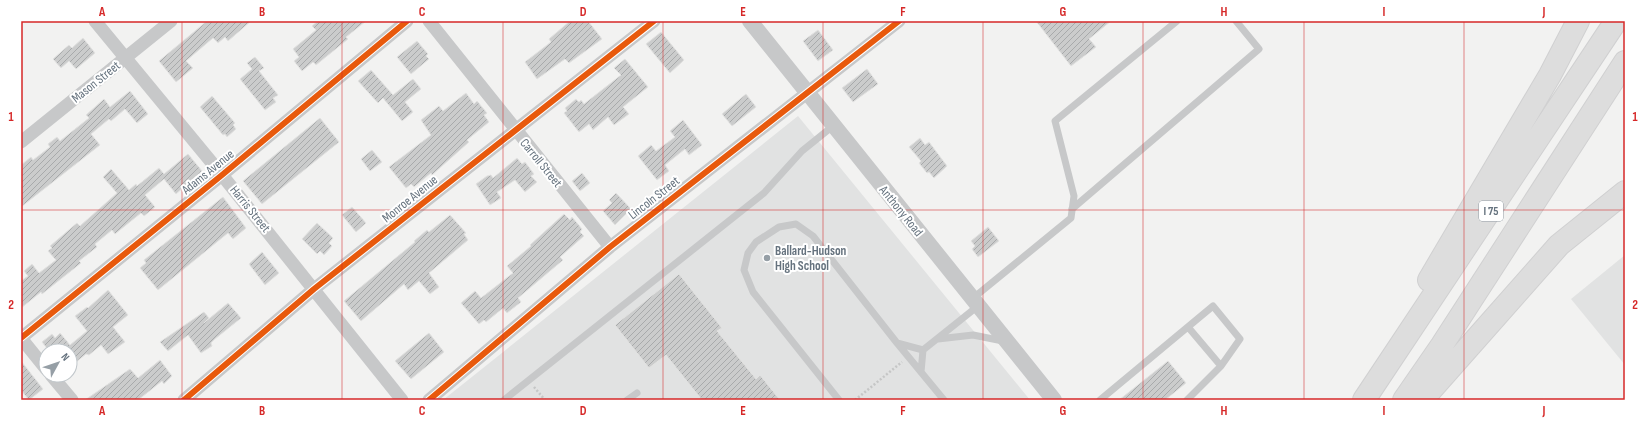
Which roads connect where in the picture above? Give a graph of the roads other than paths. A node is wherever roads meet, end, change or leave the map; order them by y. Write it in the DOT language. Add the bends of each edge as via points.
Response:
graph roads {
  1 [pos="95,21"];
  2 [pos="171,21"];
  3 [pos="407,21"];
  4 [pos="428,21"];
  5 [pos="654,21"];
  6 [pos="750,21"];
  7 [pos="899,21"];
  8 [pos="1177,21"];
  9 [pos="1236,21"];
  10 [pos="1578,21"];
  11 [pos="1616,21"];
  12 [pos="126,58"];
  13 [pos="1625,62"];
  14 [pos="807,93"];
  15 [pos="833,126"];
  16 [pos="514,130"];
  17 [pos="21,142"];
  18 [pos="222,175"];
  19 [pos="1625,192"];
  20 [pos="1072,209"];
  21 [pos="610,247"];
  22 [pos="314,289"];
  23 [pos="975,303"];
  24 [pos="1188,327"];
  25 [pos="21,338"];
  26 [pos="936,340"];
  27 [pos="1006,341"];
  28 [pos="897,343"];
  29 [pos="923,350"];
  30 [pos="38,359"];
  31 [pos="1221,366"];
  32 [pos="921,372"];
  33 [pos="58,383"];
  34 [pos="637,393"];
  35 [pos="1365,399"];
  36 [pos="72,400"];
  37 [pos="184,400"];
  38 [pos="402,400"];
  39 [pos="429,400"];
  40 [pos="504,400"];
  41 [pos="627,400"];
  42 [pos="839,400"];
  43 [pos="944,400"];
  44 [pos="1054,400"];
  45 [pos="1100,400"];
  46 [pos="1187,400"];
  47 [pos="1404,400"];
  48 [pos="1422,400"];
  1 -- 12 [label="street, Harris Street"];
  2 -- 12 [label="street, Mason Street"];
  3 -- 18 [label="street, Adams Avenue"];
  4 -- 16 [label="street, Carroll Street"];
  5 -- 16 [label="street, Monroe Avenue"];
  6 -- 14 [label="street, Anthony Road"];
  7 -- 14 [label="street, Lincoln Street"];
  8 -- 20 [label="lane" via="1055,121 1074,196"];
  9 -- 20 [label="lane" via="1259,49"];
  10 -- 35 [label="highway" via="1550,75 1424,288"];
  11 -- 35 [label="highway, I 75"];
  12 -- 17 [label="street, Mason Street"];
  12 -- 18 [label="street, Harris Street"];
  13 -- 47 [label="highway, I 75"];
  14 -- 15 [label="street, Anthony Road"];
  14 -- 21 [label="street, Lincoln Street"];
  15 -- 23 [label="street, Anthony Road"];
  15 -- 40 [label="lane" via="802,151 764,193"];
  16 -- 21 [label="street, Carroll Street"];
  16 -- 22 [label="street, Monroe Avenue"];
  18 -- 22 [label="street, Harris Street"];
  18 -- 25 [label="street, Adams Avenue"];
  19 -- 48 [label="highway" via="1559,245"];
  20 -- 23 [label="lane" via="1071,218"];
  21 -- 39 [label="street, Lincoln Street"];
  22 -- 37 [label="street, Monroe Avenue"];
  22 -- 38 [label="street, Harris Street"];
  23 -- 26 [label="lane"];
  23 -- 27 [label="street, Anthony Road"];
  24 -- 31 [label="lane"];
  24 -- 31 [label="lane" via="1214,306 1240,339"];
  24 -- 45 [label="lane"];
  25 -- 30 [label="street"];
  26 -- 27 [label="lane" via="973,335"];
  26 -- 29 [label="lane"];
  27 -- 44 [label="street, Anthony Road"];
  28 -- 29 [label="lane"];
  28 -- 32 [label="lane"];
  28 -- 42 [label="lane" via="813,236 796,224 779,227 756,242 748,253 744,270 753,292"];
  29 -- 32 [label="lane"];
  31 -- 46 [label="lane"];
  32 -- 43 [label="lane"];
  33 -- 36 [label="street"];
  34 -- 41 [label="lane"];
}
